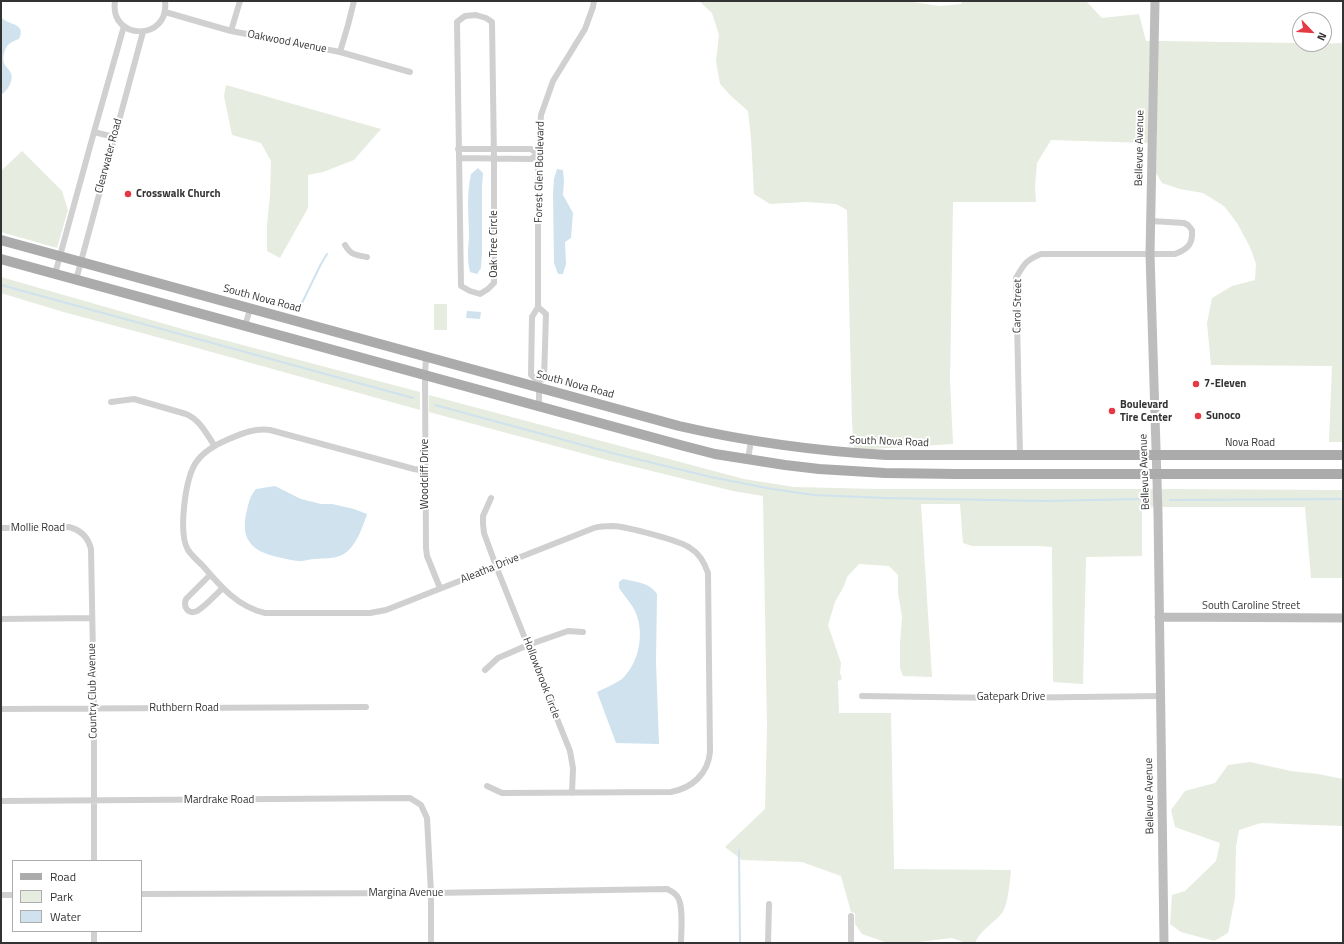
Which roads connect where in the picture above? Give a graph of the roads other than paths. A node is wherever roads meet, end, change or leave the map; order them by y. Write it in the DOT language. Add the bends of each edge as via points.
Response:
graph roads {
  1 [pos="115,1"];
  2 [pos="165,1"];
  3 [pos="240,1"];
  4 [pos="354,1"];
  5 [pos="594,1"];
  6 [pos="1155,1"];
  7 [pos="165,12"];
  8 [pos="124,26"];
  9 [pos="232,31"];
  10 [pos="143,32"];
  11 [pos="340,52"];
  12 [pos="410,72"];
  13 [pos="94,132"];
  14 [pos="114,137"];
  15 [pos="458,149"];
  16 [pos="494,149"];
  17 [pos="538,154"];
  18 [pos="459,158"];
  19 [pos="494,158"];
  20 [pos="1151,221"];
  21 [pos="1,240"];
  22 [pos="345,245"];
  23 [pos="1150,254"];
  24 [pos="60,256"];
  25 [pos="367,257"];
  26 [pos="1,259"];
  27 [pos="81,262"];
  28 [pos="55,274"];
  29 [pos="76,280"];
  30 [pos="538,307"];
  31 [pos="250,309"];
  32 [pos="245,326"];
  33 [pos="426,357"];
  34 [pos="424,375"];
  35 [pos="539,384"];
  36 [pos="110,402"];
  37 [pos="539,407"];
  38 [pos="751,441"];
  39 [pos="214,445"];
  40 [pos="1020,455"];
  41 [pos="1156,455"];
  42 [pos="1343,455"];
  43 [pos="748,459"];
  44 [pos="425,471"];
  45 [pos="1157,474"];
  46 [pos="1343,474"];
  47 [pos="491,498"];
  48 [pos="1,528"];
  49 [pos="74,529"];
  50 [pos="496,566"];
  51 [pos="210,575"];
  52 [pos="223,588"];
  53 [pos="440,588"];
  54 [pos="1159,617"];
  55 [pos="92,618"];
  56 [pos="1343,618"];
  57 [pos="1,619"];
  58 [pos="583,632"];
  59 [pos="528,646"];
  60 [pos="485,670"];
  61 [pos="862,696"];
  62 [pos="1161,696"];
  63 [pos="366,707"];
  64 [pos="1,709"];
  65 [pos="94,709"];
  66 [pos="487,786"];
  67 [pos="572,793"];
  68 [pos="1,801"];
  69 [pos="94,801"];
  70 [pos="94,860"];
  71 [pos="430,893"];
  72 [pos="142,894"];
  73 [pos="1,895"];
  74 [pos="12,895"];
  75 [pos="768,904"];
  76 [pos="851,916"];
  77 [pos="94,932"];
  78 [pos="94,943"];
  79 [pos="431,943"];
  80 [pos="681,943"];
  81 [pos="768,943"];
  82 [pos="851,943"];
  83 [pos="1164,943"];
  1 -- 8 [label="street" via="116,16"];
  2 -- 7 [label="street"];
  3 -- 9 [label="street"];
  4 -- 11 [label="street"];
  5 -- 17 [label="street, Forest Glen Boulevard" via="586,29 553,81 541,115"];
  6 -- 20 [label="street, Bellevue Avenue"];
  7 -- 9 [label="street, Oakwood Avenue"];
  7 -- 10 [label="street" via="157,25"];
  8 -- 10 [label="street" via="132,31"];
  8 -- 13 [label="street, Clearwater Road"];
  9 -- 11 [label="street, Oakwood Avenue"];
  10 -- 14 [label="street, Clearwater Road"];
  11 -- 12 [label="street, Oakwood Avenue"];
  13 -- 14 [label="street"];
  13 -- 24 [label="street, Clearwater Road"];
  14 -- 27 [label="street, Clearwater Road"];
  15 -- 16 [label="street"];
  15 -- 16 [label="street, Oak Tree Circle" via="457,22 465,16 476,15 492,22"];
  15 -- 18 [label="street, Oak Tree Circle"];
  16 -- 17 [label="street" via="531,149"];
  16 -- 19 [label="street, Oak Tree Circle"];
  17 -- 19 [label="street" via="531,159"];
  17 -- 30 [label="street, Forest Glen Boulevard"];
  18 -- 19 [label="street"];
  18 -- 19 [label="street, Oak Tree Circle" via="460,286 480,294 494,283"];
  20 -- 23 [label="street, Bellevue Avenue"];
  20 -- 23 [label="street, Carol Street" via="1184,223 1192,230 1192,238 1182,252"];
  21 -- 24 [label="main road, South Nova Road"];
  22 -- 25 [label="street" via="354,255"];
  23 -- 40 [label="street, Carol Street" via="1041,254 1025,263 1016,278"];
  23 -- 41 [label="street, Bellevue Avenue"];
  24 -- 27 [label="main road, South Nova Road"];
  24 -- 28 [label="street, Clearwater Road"];
  26 -- 28 [label="main road"];
  27 -- 29 [label="street, Clearwater Road"];
  27 -- 31 [label="main road, South Nova Road"];
  28 -- 29 [label="main road"];
  29 -- 32 [label="main road"];
  30 -- 35 [label="street, Forest Glen Boulevard" via="532,317 531,375"];
  30 -- 35 [label="street, Forest Glen Boulevard" via="546,314 544,379"];
  31 -- 32 [label="street"];
  31 -- 33 [label="main road, South Nova Road"];
  32 -- 34 [label="main road"];
  33 -- 34 [label="street, Woodcliff Drive"];
  33 -- 35 [label="main road, South Nova Road"];
  34 -- 37 [label="main road"];
  34 -- 44 [label="street, Woodcliff Drive"];
  35 -- 37 [label="street"];
  35 -- 38 [label="main road, South Nova Road" via="679,426"];
  36 -- 39 [label="street" via="134,400 186,414 199,423"];
  37 -- 43 [label="main road" via="684,446"];
  38 -- 40 [label="main road, South Nova Road" via="824,451 886,455"];
  38 -- 43 [label="street"];
  39 -- 44 [label="street, Aleatha Drive" via="249,431 263,429"];
  39 -- 51 [label="street, Aleatha Drive" via="200,457 190,473 183,531 188,550"];
  40 -- 41 [label="main road, South Nova Road"];
  41 -- 42 [label="main road, Nova Road"];
  41 -- 45 [label="street, Bellevue Avenue"];
  43 -- 45 [label="main road" via="820,469 885,473"];
  44 -- 53 [label="street, Woodcliff Drive" via="427,556"];
  45 -- 46 [label="main road"];
  45 -- 54 [label="street, Bellevue Avenue"];
  47 -- 50 [label="street, Hollowbrook Circle" via="483,524"];
  48 -- 49 [label="street, Mollie Road"];
  49 -- 55 [label="street, Country Club Avenue" via="87,538 92,549"];
  50 -- 53 [label="street, Aleatha Drive"];
  50 -- 59 [label="street, Hollowbrook Circle"];
  50 -- 67 [label="street, Aleatha Drive" via="594,528 613,526 684,544 695,551 706,567 709,580 710,752 705,769 691,785 675,791"];
  51 -- 52 [label="street, Aleatha Drive"];
  51 -- 52 [label="street" via="186,599 187,610 197,611"];
  52 -- 53 [label="street, Aleatha Drive" via="241,604 257,612 313,614 370,613 401,605"];
  54 -- 56 [label="street, South Caroline Street"];
  54 -- 62 [label="street, Bellevue Avenue"];
  55 -- 57 [label="street"];
  55 -- 65 [label="street, Country Club Avenue"];
  58 -- 59 [label="street" via="568,631"];
  59 -- 60 [label="street" via="498,658"];
  59 -- 67 [label="street, Hollowbrook Circle" via="572,760"];
  61 -- 62 [label="street, Gatepark Drive"];
  62 -- 83 [label="street, Bellevue Avenue"];
  63 -- 65 [label="street, Ruthbern Road"];
  64 -- 65 [label="street, Ruthbern Road"];
  65 -- 69 [label="street, Country Club Avenue"];
  66 -- 67 [label="street, Aleatha Drive" via="502,793"];
  68 -- 69 [label="street, Mardrake Road"];
  69 -- 70 [label="street, Country Club Avenue"];
  69 -- 71 [label="street, Mardrake Road" via="410,798 421,806 427,818"];
  71 -- 72 [label="street, Margina Avenue"];
  71 -- 79 [label="street"];
  71 -- 80 [label="street, Margina Avenue" via="659,889 671,891 680,903"];
  73 -- 74 [label="street"];
  75 -- 81 [label="street"];
  76 -- 82 [label="street"];
  77 -- 78 [label="street"];
}
